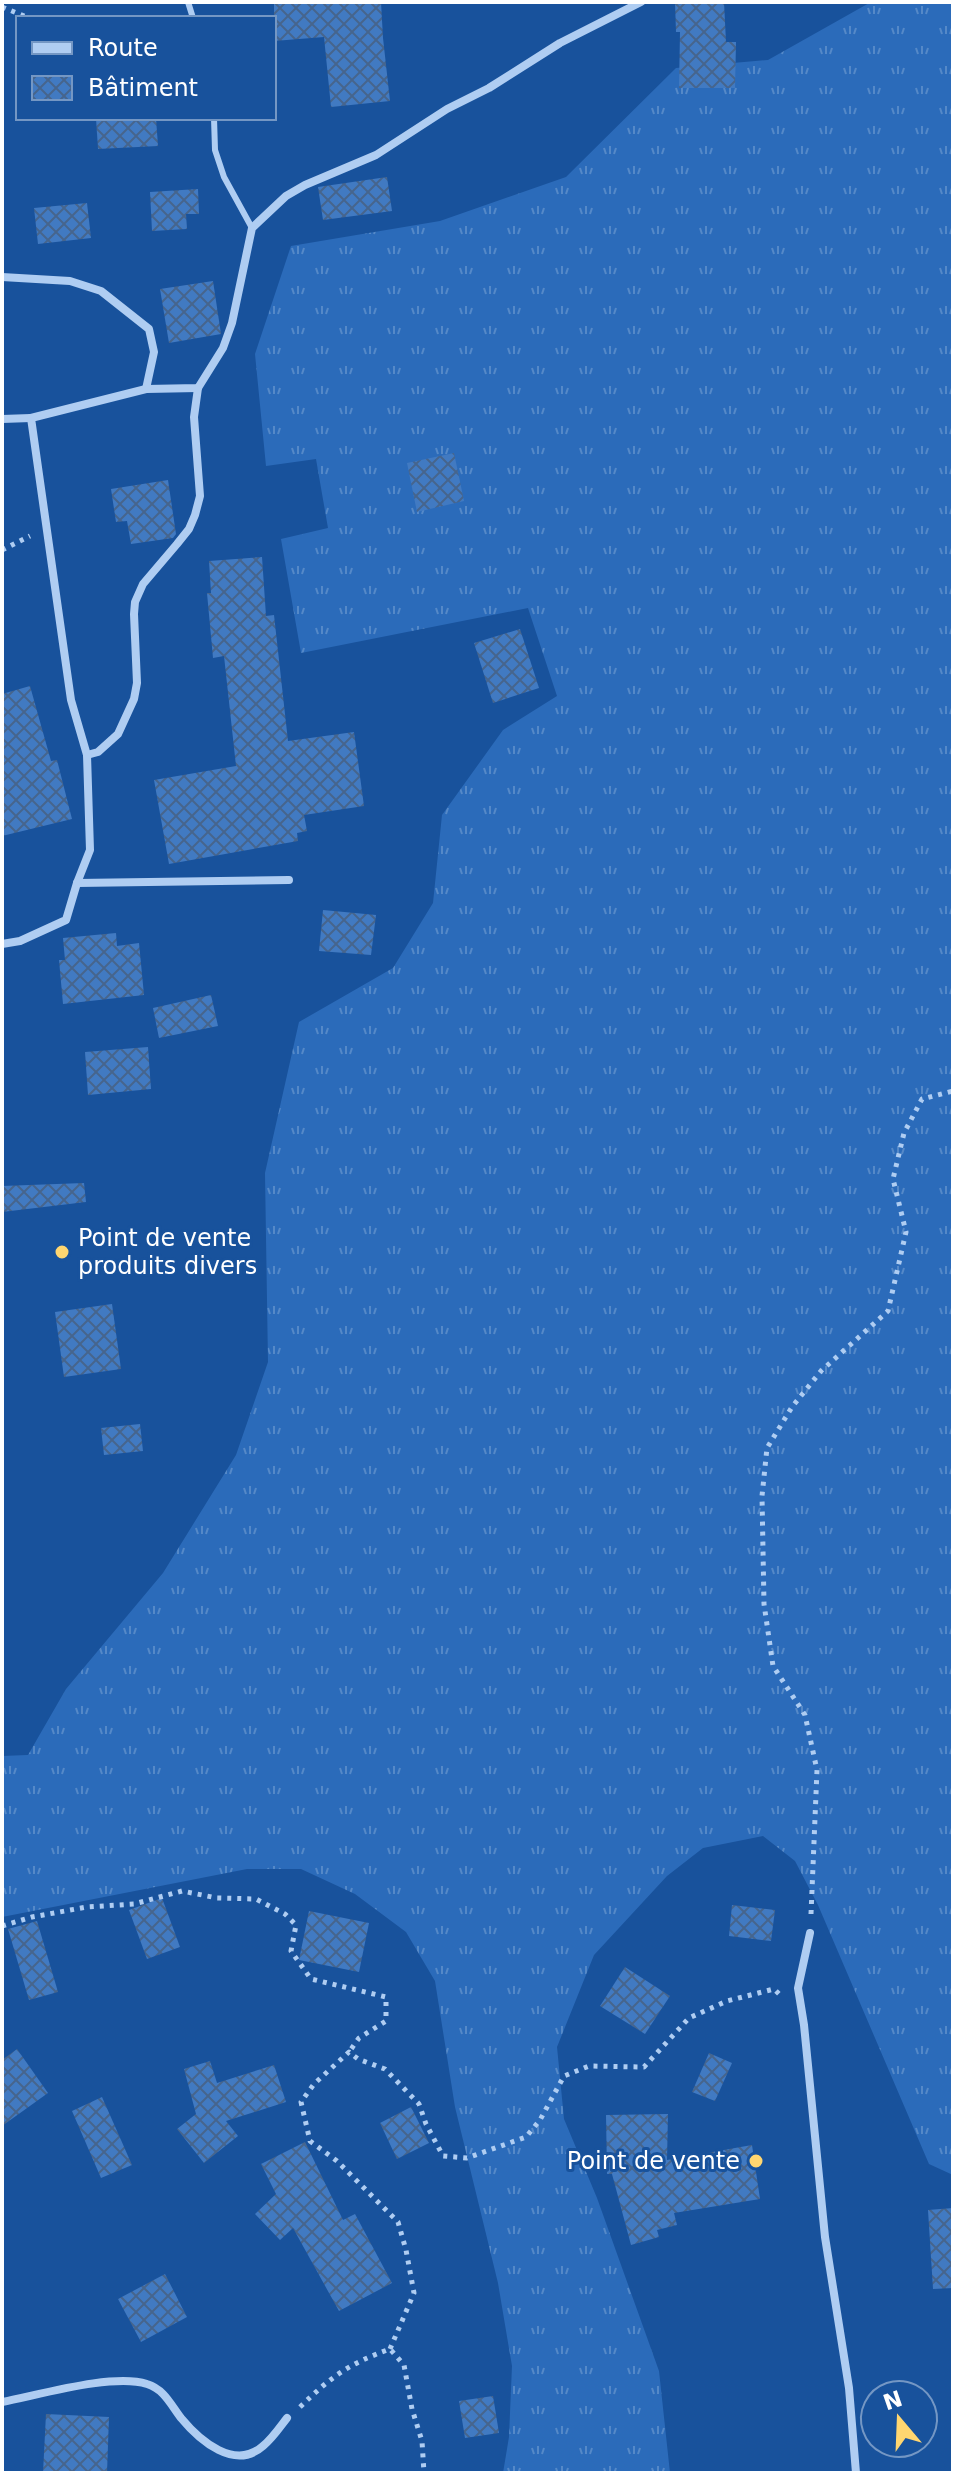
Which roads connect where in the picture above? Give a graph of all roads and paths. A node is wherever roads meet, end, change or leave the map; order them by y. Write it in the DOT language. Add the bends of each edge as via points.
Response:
graph roads {
  1 [pos="641,2"];
  2 [pos="2,7"];
  3 [pos="24,16"];
  4 [pos="214,120"];
  5 [pos="252,228"];
  6 [pos="2,277"];
  7 [pos="198,388"];
  8 [pos="146,389"];
  9 [pos="31,418"];
  10 [pos="2,419"];
  11 [pos="48,529"];
  12 [pos="2,550"];
  13 [pos="87,755"];
  14 [pos="289,880"];
  15 [pos="77,883"];
  16 [pos="2,944"];
  17 [pos="953,1091"];
  18 [pos="2,1926"];
  19 [pos="810,1933"];
  20 [pos="804,2025"];
  21 [pos="349,2052"];
  22 [pos="390,2349"];
  23 [pos="2,2402"];
  24 [pos="287,2418"];
  25 [pos="424,2473"];
  26 [pos="856,2473"];
  1 -- 5 [label="street" via="447,109 376,155 286,196"];
  2 -- 3 [label="path"];
  4 -- 5 [label="lane" via="215,150 224,177"];
  5 -- 7 [label="street" via="232,323"];
  6 -- 8 [label="street" via="70,281 101,291 149,329 154,352"];
  7 -- 8 [label="street"];
  7 -- 13 [label="street" via="194,417 200,496 195,515 135,602 134,699 118,734"];
  8 -- 9 [label="street"];
  9 -- 10 [label="street"];
  9 -- 11 [label="street"];
  11 -- 12 [label="path"];
  11 -- 13 [label="street" via="71,700"];
  13 -- 15 [label="street" via="90,850"];
  14 -- 15 [label="street"];
  15 -- 16 [label="street" via="66,920"];
  17 -- 19 [label="path" via="922,1099 904,1133 893,1179 906,1232 888,1311 821,1371 767,1448 762,1496 764,1604 773,1666 805,1715 817,1770"];
  18 -- 21 [label="path" via="182,1891 256,1899 296,1925 291,1951 311,1979 386,1997 386,2021 359,2038"];
  19 -- 20 [label="street" via="798,1988"];
  20 -- 21 [label="path" via="774,1989 727,2001 689,2018 644,2067 589,2066 564,2076 526,2137 467,2158 443,2156 419,2104 385,2069"];
  20 -- 26 [label="street"];
  21 -- 22 [label="path" via="301,2102 310,2141 398,2222 414,2293"];
  22 -- 24 [label="path" via="333,2376"];
  22 -- 25 [label="path" via="404,2365"];
  23 -- 24 [label="street" via="88,2385 149,2384 206,2442 244,2457 262,2447"];
}
